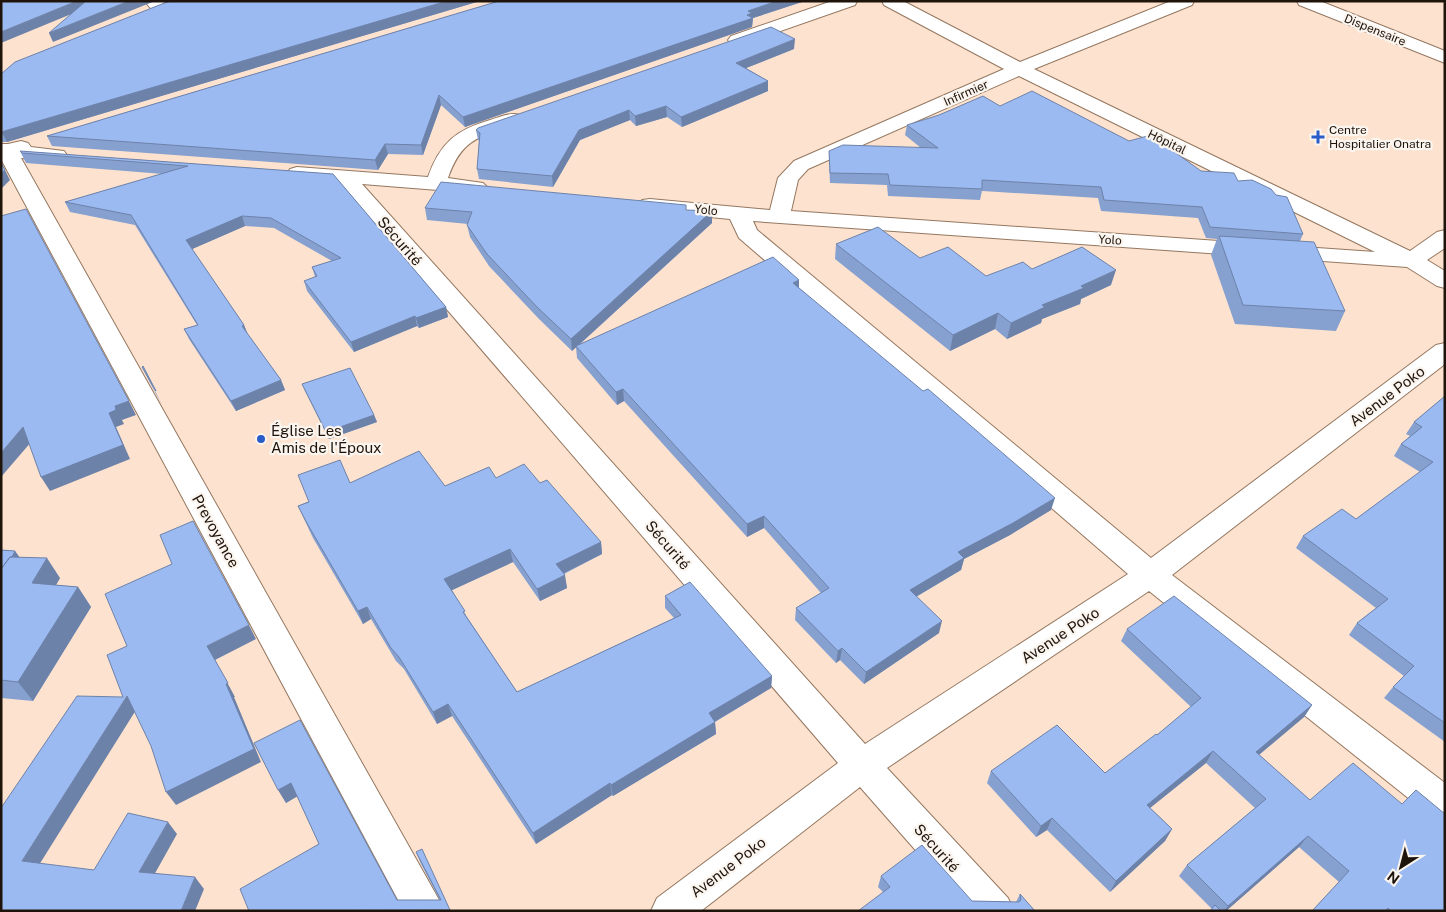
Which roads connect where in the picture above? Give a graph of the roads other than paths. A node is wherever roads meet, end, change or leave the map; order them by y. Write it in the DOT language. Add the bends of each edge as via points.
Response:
graph roads {
  1 [pos="849,1"];
  2 [pos="890,1"];
  3 [pos="1186,1"];
  4 [pos="1306,1"];
  5 [pos="162,4"];
  6 [pos="141,15"];
  7 [pos="717,47"];
  8 [pos="1445,58"];
  9 [pos="1019,69"];
  10 [pos="529,113"];
  11 [pos="54,137"];
  12 [pos="4,151"];
  13 [pos="77,156"];
  14 [pos="274,172"];
  15 [pos="344,177"];
  16 [pos="436,183"];
  17 [pos="494,189"];
  18 [pos="632,203"];
  19 [pos="739,214"];
  20 [pos="779,217"];
  21 [pos="1445,237"];
  22 [pos="1412,261"];
  23 [pos="1445,281"];
  24 [pos="1445,351"];
  25 [pos="1150,575"];
  26 [pos="862,766"];
  27 [pos="1445,805"];
  28 [pos="425,911"];
  29 [pos="670,911"];
  30 [pos="995,911"];
  1 -- 7 [label="street"];
  2 -- 9 [label="street, Hôpital"];
  3 -- 9 [label="street, Infirmier"];
  4 -- 8 [label="street, Dispensaire"];
  5 -- 6 [label="street"];
  9 -- 20 [label="street, Infirmier" via="801,164 788,178"];
  9 -- 22 [label="street, Hôpital"];
  10 -- 16 [label="street" via="472,133 456,143 447,154"];
  11 -- 12 [label="street"];
  12 -- 13 [label="street"];
  12 -- 28 [label="street, Prevoyance"];
  14 -- 15 [label="street"];
  15 -- 16 [label="street"];
  15 -- 26 [label="street, Sécurité"];
  16 -- 17 [label="street"];
  18 -- 19 [label="street, Yolo"];
  19 -- 20 [label="street, Yolo"];
  19 -- 25 [label="street" via="747,233"];
  20 -- 22 [label="street, Yolo"];
  21 -- 22 [label="street"];
  22 -- 23 [label="street, Hôpital"];
  24 -- 25 [label="street, Avenue Poko"];
  25 -- 26 [label="street, Avenue Poko"];
  25 -- 27 [label="street"];
  26 -- 29 [label="street, Avenue Poko"];
  26 -- 30 [label="street, Sécurité"];
}
